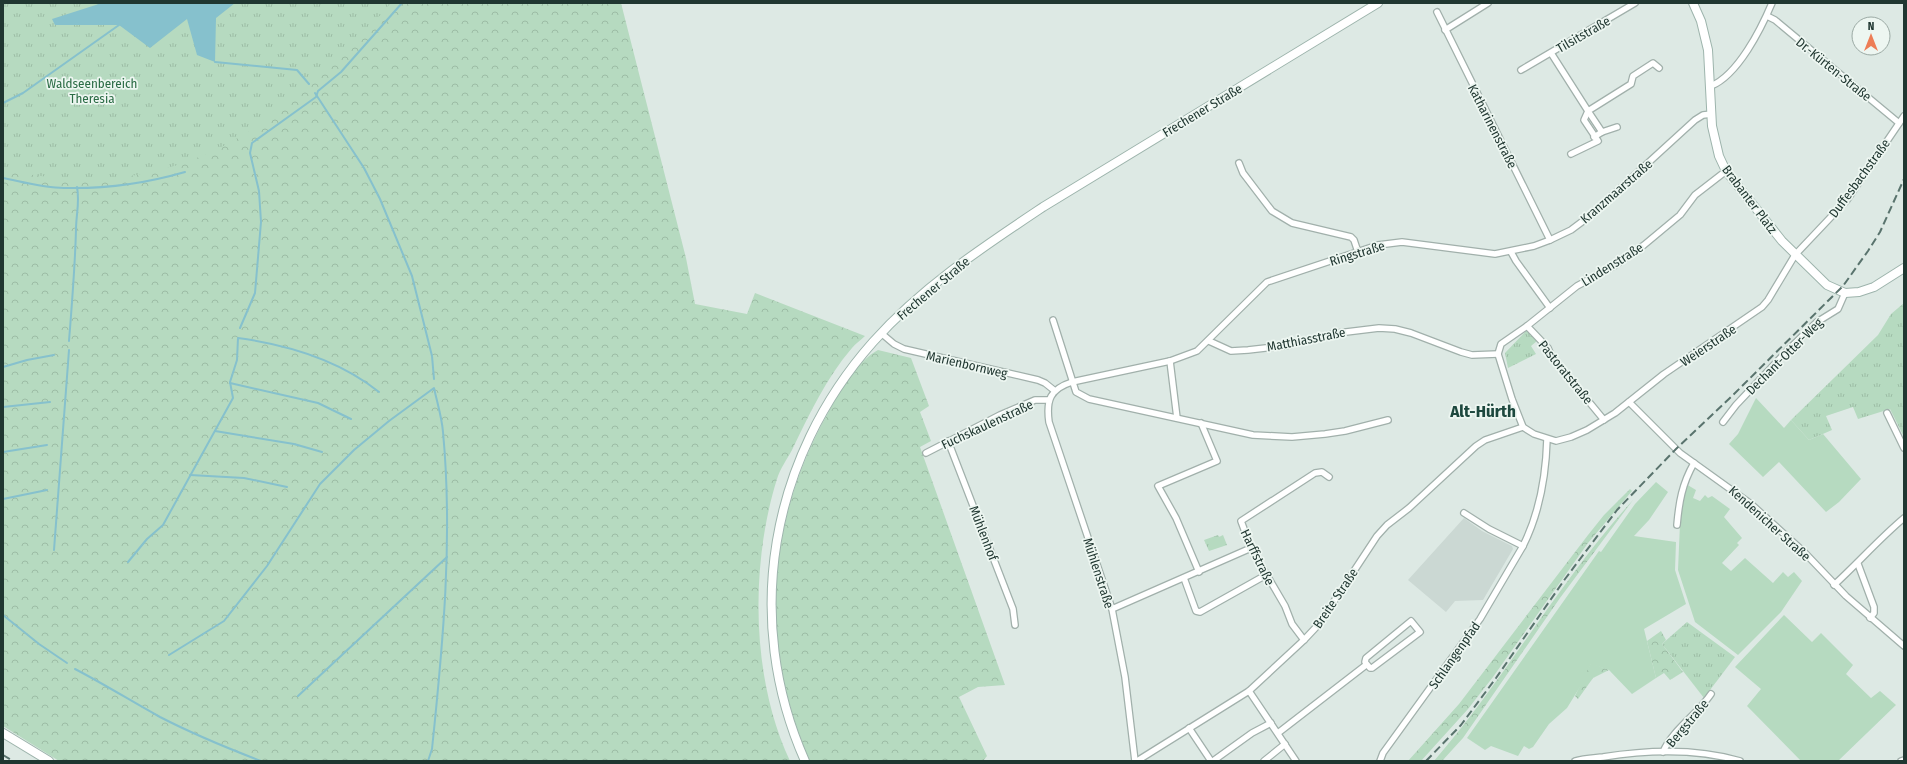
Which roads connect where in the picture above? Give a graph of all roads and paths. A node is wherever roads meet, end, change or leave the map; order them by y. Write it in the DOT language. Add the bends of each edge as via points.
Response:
graph roads {
  1 [pos="1378,3"];
  2 [pos="1488,3"];
  3 [pos="1635,3"];
  4 [pos="1693,3"];
  5 [pos="1772,3"];
  6 [pos="1437,12"];
  7 [pos="1767,16"];
  8 [pos="1445,30"];
  9 [pos="1551,52"];
  10 [pos="1659,68"];
  11 [pos="1521,70"];
  12 [pos="1711,86"];
  13 [pos="1588,111"];
  14 [pos="1712,114"];
  15 [pos="1904,116"];
  16 [pos="1899,123"];
  17 [pos="1617,127"];
  18 [pos="1602,132"];
  19 [pos="1594,137"];
  20 [pos="1571,154"];
  21 [pos="1239,163"];
  22 [pos="1726,171"];
  23 [pos="1550,240"];
  24 [pos="1358,252"];
  25 [pos="1511,252"];
  26 [pos="1795,255"];
  27 [pos="1904,268"];
  28 [pos="1845,293"];
  29 [pos="1550,308"];
  30 [pos="1053,320"];
  31 [pos="1527,326"];
  32 [pos="881,333"];
  33 [pos="1209,341"];
  34 [pos="1498,354"];
  35 [pos="1170,361"];
  36 [pos="1072,382"];
  37 [pos="1055,391"];
  38 [pos="1049,400"];
  39 [pos="1629,402"];
  40 [pos="1887,413"];
  41 [pos="1177,418"];
  42 [pos="1388,420"];
  43 [pos="1604,420"];
  44 [pos="1723,422"];
  45 [pos="1201,423"];
  46 [pos="1523,427"];
  47 [pos="1547,439"];
  48 [pos="948,441"];
  49 [pos="1904,448"];
  50 [pos="926,453"];
  51 [pos="1694,463"];
  52 [pos="1329,477"];
  53 [pos="1464,513"];
  54 [pos="1904,518"];
  55 [pos="1677,525"];
  56 [pos="1523,546"];
  57 [pos="1251,548"];
  58 [pos="1858,564"];
  59 [pos="1199,572"];
  60 [pos="1266,575"];
  61 [pos="1184,578"];
  62 [pos="1834,585"];
  63 [pos="1112,609"];
  64 [pos="1870,618"];
  65 [pos="1015,625"];
  66 [pos="1304,640"];
  67 [pos="1904,646"];
  68 [pos="1366,665"];
  69 [pos="1248,691"];
  70 [pos="1711,694"];
  71 [pos="1271,723"];
  72 [pos="1189,728"];
  73 [pos="1278,732"];
  74 [pos="3,733"];
  75 [pos="1285,744"];
  76 [pos="1663,752"];
  77 [pos="48,761"];
  78 [pos="805,761"];
  79 [pos="1136,761"];
  80 [pos="1212,761"];
  81 [pos="1264,761"];
  82 [pos="1296,761"];
  83 [pos="1380,761"];
  84 [pos="1575,761"];
  85 [pos="1740,761"];
  1 -- 32 [label="main road, Frechener Straße" via="996,238 958,264"];
  2 -- 8 [label="street"];
  3 -- 9 [label="street, Tilsitstraße"];
  4 -- 12 [label="main road, Brabanter Platz" via="1707,45"];
  5 -- 7 [label="street"];
  6 -- 8 [label="street, Katharinenstraße"];
  7 -- 12 [label="street" via="1757,37 1728,74 1719,83"];
  7 -- 16 [label="street, Dr.-Kürten-Straße"];
  8 -- 23 [label="street, Katharinenstraße"];
  9 -- 11 [label="street, Tilsitstraße"];
  9 -- 13 [label="street, Tilsitstraße"];
  10 -- 13 [label="street" via="1653,63 1633,76 1631,84"];
  12 -- 14 [label="main road, Brabanter Platz"];
  13 -- 18 [label="street, Tilsitstraße"];
  13 -- 19 [label="street, Tilsitstraße" via="1584,120"];
  14 -- 22 [label="main road, Brabanter Platz" via="1715,142"];
  14 -- 23 [label="street, Kranzmaarstraße" via="1703,115 1695,120 1591,215"];
  15 -- 16 [label="street, Duffesbachstraße"];
  16 -- 26 [label="street, Duffesbachstraße" via="1847,200"];
  17 -- 18 [label="street"];
  18 -- 19 [label="street"];
  19 -- 20 [label="street" via="1598,141"];
  21 -- 24 [label="street" via="1243,173 1272,211 1292,223 1351,237"];
  22 -- 26 [label="main road, Brabanter Platz"];
  22 -- 29 [label="street, Lindenstraße" via="1695,195 1680,214 1644,245 1614,266 1577,286"];
  23 -- 25 [label="street, Kranzmaarstraße"];
  24 -- 25 [label="street, Ringstraße" via="1378,245 1402,242 1486,254"];
  24 -- 33 [label="street, Ringstraße" via="1267,282"];
  25 -- 29 [label="street"];
  26 -- 28 [label="main road, Brabanter Platz" via="1828,285"];
  26 -- 39 [label="street, Weierstraße" via="1762,306 1664,374"];
  27 -- 28 [label="main road" via="1874,287"];
  28 -- 44 [label="street, Dechant-Otter-Weg" via="1838,309 1817,322 1787,351"];
  29 -- 31 [label="street, Lindenstraße"];
  30 -- 36 [label="street"];
  31 -- 34 [label="street, Lindenstraße" via="1501,344"];
  31 -- 43 [label="street, Pastoratstraße" via="1548,348 1552,357"];
  32 -- 37 [label="street, Marienbornweg" via="894,344 904,348 1038,380"];
  32 -- 78 [label="main road, Frechener Straße" via="855,363 816,425 791,482 776,542 771,611 773,638 783,697"];
  33 -- 34 [label="street, Matthiasstraße" via="1230,351 1248,350 1284,346 1338,332 1379,328 1411,333 1472,355"];
  33 -- 35 [label="street" via="1197,351"];
  34 -- 46 [label="street"];
  35 -- 36 [label="street"];
  35 -- 41 [label="street"];
  36 -- 37 [label="street"];
  36 -- 41 [label="street" via="1076,392 1089,399"];
  37 -- 38 [label="street"];
  38 -- 48 [label="street, Fuchskaulenstraße" via="1035,400"];
  38 -- 63 [label="street, Mühlenstraße" via="1049,422"];
  39 -- 43 [label="street, Weierstraße"];
  39 -- 51 [label="street, Kendenicher Straße" via="1673,447"];
  40 -- 49 [label="street"];
  41 -- 45 [label="street"];
  42 -- 45 [label="street" via="1345,431 1292,437 1253,435"];
  43 -- 47 [label="street, Weierstraße" via="1571,437"];
  45 -- 59 [label="street" via="1216,461 1158,486 1176,518"];
  46 -- 47 [label="street"];
  46 -- 66 [label="street, Breite Straße" via="1485,440 1476,446 1387,525 1366,551 1319,624"];
  47 -- 56 [label="street, Schlangenpfad" via="1539,498 1529,535"];
  48 -- 50 [label="street, Fuchskaulenstraße"];
  48 -- 65 [label="street, Mühlenhof" via="1013,609"];
  51 -- 55 [label="street" via="1684,482"];
  51 -- 62 [label="street, Kendenicher Straße" via="1752,504 1804,552"];
  52 -- 57 [label="street, Harffstraße" via="1322,472 1314,473 1241,521"];
  53 -- 56 [label="street"];
  54 -- 58 [label="street" via="1879,540"];
  56 -- 83 [label="street, Schlangenpfad" via="1480,619 1383,753"];
  57 -- 59 [label="street"];
  57 -- 60 [label="street, Harffstraße"];
  58 -- 62 [label="street"];
  58 -- 64 [label="street" via="1874,607 1874,613"];
  59 -- 61 [label="street"];
  60 -- 61 [label="street" via="1200,612 1196,611"];
  60 -- 66 [label="street, Harffstraße" via="1285,606 1292,624"];
  61 -- 63 [label="street"];
  62 -- 64 [label="street, Kendenicher Straße"];
  63 -- 79 [label="street, Mühlenstraße" via="1125,678"];
  64 -- 67 [label="street, Kendenicher Straße"];
  66 -- 69 [label="street, Breite Straße"];
  68 -- 68 [label="street" via="1372,668 1420,632 1414,622 1411,621 1366,658"];
  68 -- 73 [label="street"];
  69 -- 71 [label="street"];
  69 -- 72 [label="street, Breite Straße"];
  70 -- 76 [label="street, Bergstraße" via="1672,737"];
  71 -- 73 [label="street"];
  71 -- 80 [label="street"];
  72 -- 79 [label="street, Breite Straße"];
  72 -- 80 [label="street"];
  73 -- 75 [label="street"];
  74 -- 77 [label="main road"];
  75 -- 81 [label="street"];
  75 -- 82 [label="street"];
  76 -- 84 [label="street, Bergstraße" via="1617,754"];
  76 -- 85 [label="street, Bergstraße" via="1709,754"];
}
